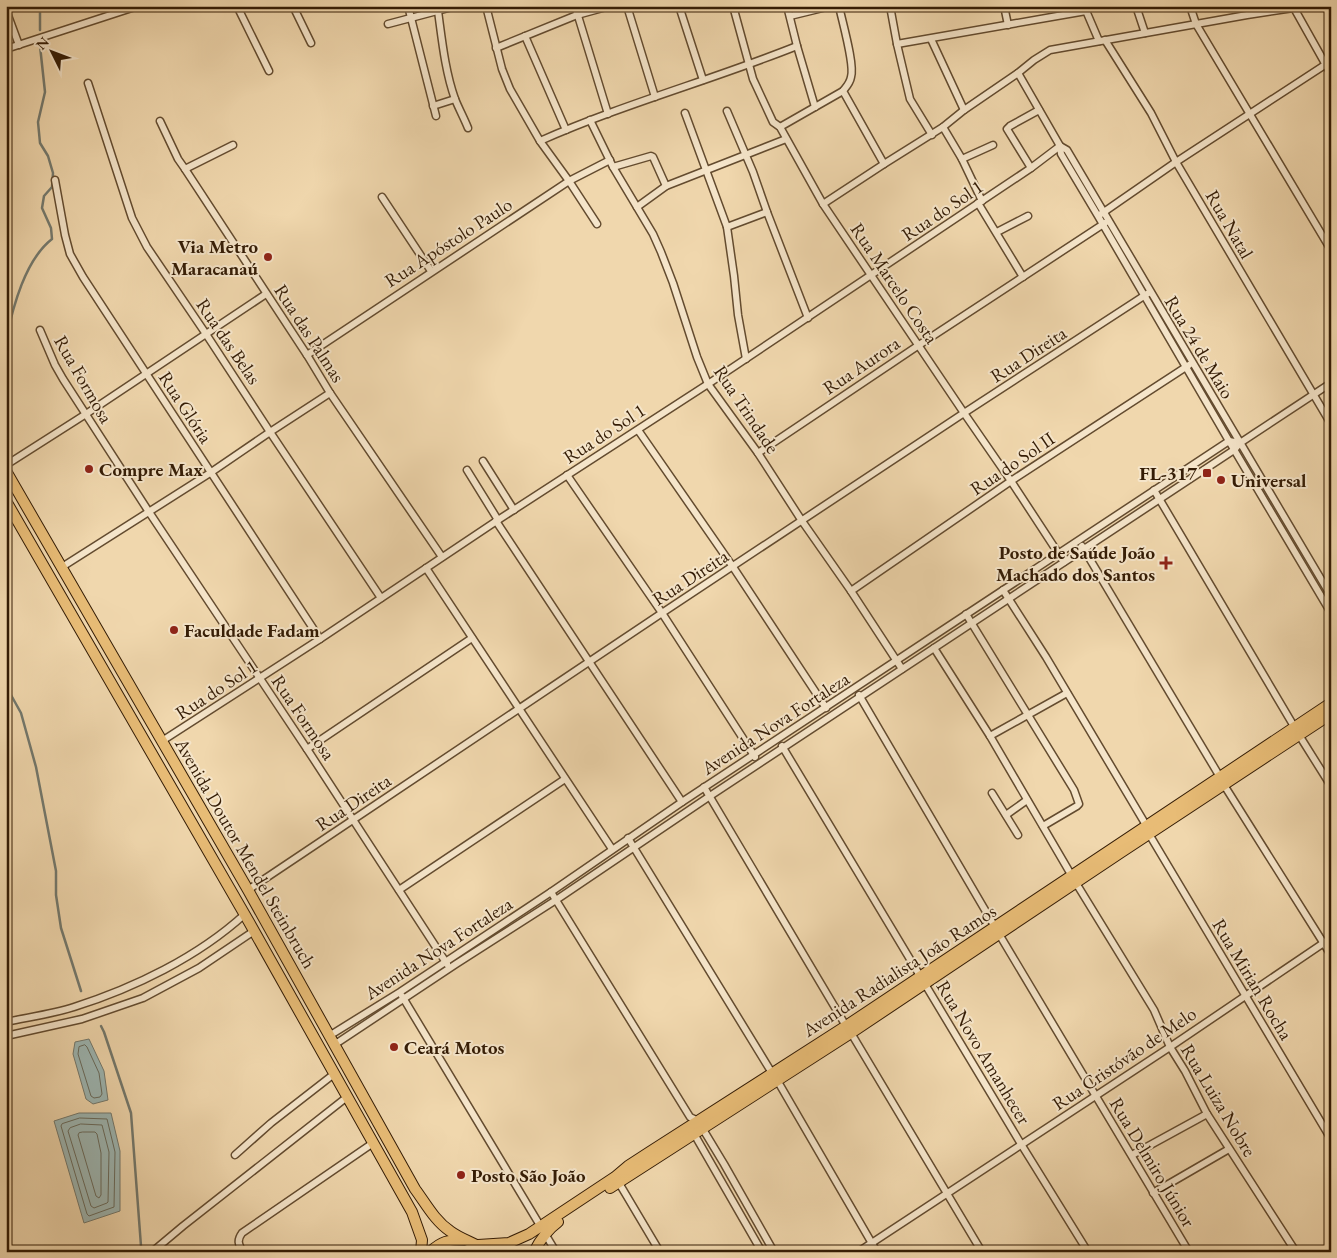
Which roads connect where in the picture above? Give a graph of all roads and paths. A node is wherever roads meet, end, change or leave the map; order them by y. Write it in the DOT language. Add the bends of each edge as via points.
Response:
graph roads {
  1 [pos="138,6"];
  2 [pos="237,6"];
  3 [pos="293,6"];
  4 [pos="408,6"];
  5 [pos="456,6"];
  6 [pos="486,6"];
  7 [pos="574,6"];
  8 [pos="610,6"];
  9 [pos="627,6"];
  10 [pos="679,6"];
  11 [pos="733,6"];
  12 [pos="787,6"];
  13 [pos="831,6"];
  14 [pos="839,6"];
  15 [pos="890,6"];
  16 [pos="1004,6"];
  17 [pos="1136,6"];
  18 [pos="1190,6"];
  19 [pos="1245,6"];
  20 [pos="1307,6"];
  21 [pos="1294,8"];
  22 [pos="1085,9"];
  23 [pos="6,10"];
  24 [pos="438,11"];
  25 [pos="577,15"];
  26 [pos="1247,15"];
  27 [pos="790,16"];
  28 [pos="411,18"];
  29 [pos="388,24"];
  30 [pos="1196,24"];
  31 [pos="1008,25"];
  32 [pos="1144,33"];
  33 [pos="525,36"];
  34 [pos="930,39"];
  35 [pos="1102,41"];
  36 [pos="311,43"];
  37 [pos="897,44"];
  38 [pos="19,45"];
  39 [pos="797,46"];
  40 [pos="496,48"];
  41 [pos="6,49"];
  42 [pos="1328,63"];
  43 [pos="748,65"];
  44 [pos="269,71"];
  45 [pos="1018,73"];
  46 [pos="1331,74"];
  47 [pos="703,80"];
  48 [pos="88,83"];
  49 [pos="842,90"];
  50 [pos="655,96"];
  51 [pos="455,99"];
  52 [pos="433,106"];
  53 [pos="815,106"];
  54 [pos="964,110"];
  55 [pos="1039,110"];
  56 [pos="727,111"];
  57 [pos="686,113"];
  58 [pos="1249,113"];
  59 [pos="608,114"];
  60 [pos="436,116"];
  61 [pos="590,120"];
  62 [pos="160,121"];
  63 [pos="780,127"];
  64 [pos="468,128"];
  65 [pos="943,128"];
  66 [pos="566,130"];
  67 [pos="932,134"];
  68 [pos="786,139"];
  69 [pos="540,141"];
  70 [pos="233,145"];
  71 [pos="993,145"];
  72 [pos="1060,146"];
  73 [pos="746,155"];
  74 [pos="962,159"];
  75 [pos="610,160"];
  76 [pos="1176,162"];
  77 [pos="884,164"];
  78 [pos="613,167"];
  79 [pos="1031,168"];
  80 [pos="185,169"];
  81 [pos="705,170"];
  82 [pos="56,180"];
  83 [pos="569,181"];
  84 [pos="666,186"];
  85 [pos="382,197"];
  86 [pos="980,202"];
  87 [pos="823,204"];
  88 [pos="637,207"];
  89 [pos="767,212"];
  90 [pos="1101,214"];
  91 [pos="1028,216"];
  92 [pos="1105,223"];
  93 [pos="597,224"];
  94 [pos="727,227"];
  95 [pos="997,232"];
  96 [pos="1331,250"];
  97 [pos="431,271"];
  98 [pos="871,276"];
  99 [pos="1023,277"];
  100 [pos="1150,292"];
  101 [pos="266,294"];
  102 [pos="1143,296"];
  103 [pos="808,318"];
  104 [pos="40,330"];
  105 [pos="206,334"];
  106 [pos="918,345"];
  107 [pos="307,355"];
  108 [pos="746,359"];
  109 [pos="1192,363"];
  110 [pos="1185,367"];
  111 [pos="146,374"];
  112 [pos="1331,383"];
  113 [pos="708,384"];
  114 [pos="330,393"];
  115 [pos="1313,395"];
  116 [pos="964,413"];
  117 [pos="86,414"];
  118 [pos="1331,424"];
  119 [pos="638,430"];
  120 [pos="270,432"];
  121 [pos="1228,442"];
  122 [pos="1240,443"];
  123 [pos="1234,450"];
  124 [pos="758,453"];
  125 [pos="483,461"];
  126 [pos="6,465"];
  127 [pos="467,470"];
  128 [pos="6,471"];
  129 [pos="210,473"];
  130 [pos="567,475"];
  131 [pos="1011,481"];
  132 [pos="1154,490"];
  133 [pos="1270,495"];
  134 [pos="1159,500"];
  135 [pos="1263,500"];
  136 [pos="6,502"];
  137 [pos="514,510"];
  138 [pos="149,512"];
  139 [pos="497,521"];
  140 [pos="802,521"];
  141 [pos="1078,540"];
  142 [pos="1083,549"];
  143 [pos="1058,553"];
  144 [pos="442,557"];
  145 [pos="1064,562"];
  146 [pos="1312,565"];
  147 [pos="62,567"];
  148 [pos="733,567"];
  149 [pos="426,568"];
  150 [pos="1305,569"];
  151 [pos="1003,590"];
  152 [pos="850,591"];
  153 [pos="1331,596"];
  154 [pos="381,598"];
  155 [pos="1008,598"];
  156 [pos="1331,612"];
  157 [pos="662,613"];
  158 [pos="966,614"];
  159 [pos="972,624"];
  160 [pos="472,638"];
  161 [pos="320,639"];
  162 [pos="934,648"];
  163 [pos="897,661"];
  164 [pos="589,662"];
  165 [pos="902,669"];
  166 [pos="260,678"];
  167 [pos="854,689"];
  168 [pos="1067,693"];
  169 [pos="860,697"];
  170 [pos="1331,704"];
  171 [pos="826,708"];
  172 [pos="519,709"];
  173 [pos="1331,714"];
  174 [pos="1028,715"];
  175 [pos="1297,731"];
  176 [pos="990,736"];
  177 [pos="778,739"];
  178 [pos="162,741"];
  179 [pos="784,748"];
  180 [pos="308,749"];
  181 [pos="754,755"];
  182 [pos="760,764"];
  183 [pos="565,779"];
  184 [pos="1222,781"];
  185 [pos="1331,786"];
  186 [pos="704,788"];
  187 [pos="992,793"];
  188 [pos="710,796"];
  189 [pos="1027,800"];
  190 [pos="682,802"];
  191 [pos="1006,816"];
  192 [pos="353,820"];
  193 [pos="1043,826"];
  194 [pos="1148,830"];
  195 [pos="1018,835"];
  196 [pos="628,838"];
  197 [pos="634,847"];
  198 [pos="612,848"];
  199 [pos="1074,879"];
  200 [pos="248,890"];
  201 [pos="399,890"];
  202 [pos="551,892"];
  203 [pos="556,900"];
  204 [pos="245,914"];
  205 [pos="254,931"];
  206 [pos="997,931"];
  207 [pos="1331,938"];
  208 [pos="1324,942"];
  209 [pos="1331,955"];
  210 [pos="445,961"];
  211 [pos="450,968"];
  212 [pos="922,980"];
  213 [pos="400,992"];
  214 [pos="1245,996"];
  215 [pos="404,999"];
  216 [pos="72,1008"];
  217 [pos="76,1020"];
  218 [pos="6,1022"];
  219 [pos="849,1030"];
  220 [pos="6,1036"];
  221 [pos="332,1041"];
  222 [pos="1170,1047"];
  223 [pos="334,1074"];
  224 [pos="774,1077"];
  225 [pos="1096,1096"];
  226 [pos="347,1097"];
  227 [pos="1207,1114"];
  228 [pos="695,1126"];
  229 [pos="1331,1139"];
  230 [pos="373,1143"];
  231 [pos="1021,1144"];
  232 [pos="1229,1149"];
  233 [pos="235,1155"];
  234 [pos="1132,1155"];
  235 [pos="724,1164"];
  236 [pos="714,1170"];
  237 [pos="619,1183"];
  238 [pos="1153,1192"];
  239 [pos="947,1193"];
  240 [pos="542,1230"];
  241 [pos="762,1233"];
  242 [pos="754,1239"];
  243 [pos="467,1240"];
  244 [pos="872,1243"];
  245 [pos="478,1246"];
  246 [pos="1294,1250"];
  247 [pos="152,1252"];
  248 [pos="243,1252"];
  249 [pos="421,1252"];
  250 [pos="430,1252"];
  251 [pos="488,1252"];
  252 [pos="534,1252"];
  253 [pos="556,1252"];
  254 [pos="660,1252"];
  255 [pos="762,1252"];
  256 [pos="774,1252"];
  257 [pos="858,1252"];
  258 [pos="877,1252"];
  259 [pos="982,1252"];
  260 [pos="1088,1252"];
  261 [pos="1189,1252"];
  262 [pos="1286,1252"];
  1 -- 38 [label="street"];
  2 -- 44 [label="street"];
  3 -- 36 [label="street"];
  4 -- 28 [label="street"];
  5 -- 24 [label="street"];
  6 -- 40 [label="street"];
  7 -- 25 [label="street"];
  8 -- 25 [label="street"];
  9 -- 50 [label="street"];
  10 -- 47 [label="street"];
  11 -- 43 [label="street, Rua Marcelo Costa"];
  12 -- 27 [label="street"];
  13 -- 27 [label="street"];
  14 -- 49 [label="street" via="852,76"];
  15 -- 37 [label="street"];
  16 -- 31 [label="street"];
  17 -- 32 [label="street"];
  18 -- 30 [label="street"];
  19 -- 26 [label="street"];
  20 -- 21 [label="street"];
  21 -- 26 [label="street"];
  21 -- 42 [label="street"];
  22 -- 31 [label="street"];
  22 -- 35 [label="street, Rua Natal"];
  23 -- 38 [label="street"];
  24 -- 28 [label="street"];
  24 -- 51 [label="street"];
  25 -- 33 [label="street"];
  25 -- 59 [label="street"];
  26 -- 30 [label="street"];
  27 -- 39 [label="street"];
  28 -- 29 [label="street"];
  28 -- 52 [label="street"];
  30 -- 32 [label="street"];
  30 -- 58 [label="street"];
  31 -- 34 [label="street"];
  32 -- 35 [label="street"];
  33 -- 40 [label="street"];
  33 -- 66 [label="street"];
  34 -- 37 [label="street"];
  34 -- 54 [label="street"];
  35 -- 45 [label="street" via="1050,50"];
  35 -- 76 [label="street, Rua Natal" via="1151,113"];
  37 -- 67 [label="street" via="910,99"];
  38 -- 41 [label="street"];
  39 -- 43 [label="street"];
  39 -- 53 [label="street"];
  40 -- 69 [label="street" via="510,89"];
  42 -- 46 [label="street"];
  42 -- 58 [label="street"];
  43 -- 47 [label="street"];
  43 -- 63 [label="street, Rua Marcelo Costa" via="773,122"];
  45 -- 54 [label="street"];
  45 -- 55 [label="street, Rua 24 de Maio"];
  47 -- 50 [label="street"];
  48 -- 105 [label="street, Rua das Belas" via="138,232"];
  49 -- 53 [label="street"];
  49 -- 77 [label="street"];
  50 -- 59 [label="street"];
  51 -- 52 [label="street"];
  51 -- 64 [label="street"];
  52 -- 60 [label="street"];
  53 -- 63 [label="street"];
  54 -- 65 [label="street"];
  55 -- 72 [label="street, Rua 24 de Maio"];
  55 -- 79 [label="street" via="1007,129"];
  56 -- 73 [label="street"];
  57 -- 81 [label="street"];
  58 -- 76 [label="street"];
  58 -- 96 [label="street"];
  59 -- 61 [label="street"];
  61 -- 66 [label="street"];
  61 -- 75 [label="street, Rua Trindade"];
  62 -- 80 [label="street, Rua das Palmas"];
  63 -- 68 [label="street, Rua Marcelo Costa"];
  65 -- 67 [label="street"];
  65 -- 74 [label="street"];
  66 -- 69 [label="street"];
  67 -- 77 [label="street"];
  68 -- 73 [label="street"];
  68 -- 87 [label="street, Rua Marcelo Costa"];
  69 -- 83 [label="street"];
  70 -- 80 [label="street"];
  71 -- 74 [label="street"];
  72 -- 79 [label="street, Rua do Sol 1"];
  72 -- 90 [label="street, Rua 24 de Maio" via="1060,154"];
  73 -- 81 [label="street"];
  73 -- 89 [label="street"];
  74 -- 86 [label="street"];
  75 -- 78 [label="street, Rua Trindade"];
  75 -- 83 [label="street, Rua Apóstolo Paulo"];
  76 -- 90 [label="street"];
  76 -- 115 [label="street, Rua Natal"];
  77 -- 87 [label="street"];
  78 -- 84 [label="street" via="651,156"];
  78 -- 88 [label="street, Rua Trindade"];
  79 -- 86 [label="street, Rua do Sol 1"];
  80 -- 101 [label="street, Rua das Palmas"];
  81 -- 84 [label="street"];
  81 -- 94 [label="street"];
  82 -- 111 [label="street, Rua Glória" via="70,254"];
  83 -- 93 [label="street"];
  83 -- 97 [label="street, Rua Apóstolo Paulo"];
  84 -- 88 [label="street"];
  85 -- 97 [label="street"];
  86 -- 95 [label="street"];
  86 -- 98 [label="street, Rua do Sol 1"];
  87 -- 98 [label="street, Rua Marcelo Costa"];
  88 -- 113 [label="street, Rua Trindade" via="661,252"];
  89 -- 94 [label="street"];
  89 -- 103 [label="street"];
  90 -- 92 [label="street, Rua 24 de Maio"];
  91 -- 95 [label="street"];
  92 -- 99 [label="street, Rua Aurora"];
  92 -- 100 [label="street, Rua 24 de Maio"];
  92 -- 102 [label="street, Rua 24 de Maio"];
  94 -- 108 [label="street"];
  95 -- 99 [label="street"];
  97 -- 107 [label="street, Rua Apóstolo Paulo"];
  98 -- 103 [label="street, Rua do Sol 1"];
  98 -- 106 [label="street, Rua Marcelo Costa"];
  99 -- 106 [label="street, Rua Aurora"];
  100 -- 102 [label="street, Rua Direita"];
  100 -- 109 [label="street, Rua 24 de Maio"];
  101 -- 105 [label="street"];
  101 -- 107 [label="street, Rua das Palmas"];
  102 -- 110 [label="street, Rua 24 de Maio"];
  102 -- 116 [label="street, Rua Direita"];
  103 -- 108 [label="street, Rua do Sol 1"];
  104 -- 117 [label="street, Rua Formosa" via="55,365"];
  105 -- 111 [label="street"];
  105 -- 120 [label="street, Rua das Belas"];
  106 -- 116 [label="street, Rua Marcelo Costa"];
  106 -- 124 [label="street, Rua Aurora"];
  107 -- 114 [label="street, Rua das Palmas"];
  108 -- 113 [label="street, Rua do Sol 1"];
  109 -- 110 [label="street, Rua do Sol II"];
  109 -- 122 [label="street, Rua 24 de Maio"];
  110 -- 121 [label="street, Rua 24 de Maio"];
  110 -- 131 [label="street, Rua do Sol II"];
  111 -- 117 [label="street"];
  111 -- 129 [label="street, Rua Glória"];
  112 -- 115 [label="street, Avenida Nova Fortaleza"];
  113 -- 119 [label="street, Rua do Sol 1"];
  113 -- 124 [label="street, Rua Trindade"];
  114 -- 120 [label="street"];
  114 -- 144 [label="street, Rua das Palmas"];
  115 -- 118 [label="street, Rua Natal"];
  115 -- 122 [label="street, Avenida Nova Fortaleza"];
  116 -- 131 [label="street, Rua Marcelo Costa"];
  116 -- 140 [label="street, Rua Direita"];
  117 -- 126 [label="street"];
  117 -- 138 [label="street, Rua Formosa"];
  119 -- 130 [label="street, Rua do Sol 1"];
  119 -- 148 [label="street"];
  120 -- 129 [label="street"];
  120 -- 154 [label="street, Rua das Belas"];
  121 -- 122 [label="street"];
  121 -- 123 [label="street, Rua 24 de Maio"];
  121 -- 132 [label="street, Avenida Nova Fortaleza"];
  122 -- 123 [label="street, Avenida Nova Fortaleza"];
  122 -- 133 [label="street, Rua 24 de Maio"];
  123 -- 134 [label="street, Avenida Nova Fortaleza"];
  123 -- 135 [label="street, Rua 24 de Maio"];
  124 -- 140 [label="street, Rua Trindade"];
  125 -- 137 [label="street"];
  127 -- 139 [label="street"];
  128 -- 147 [label="main road, Avenida Doutor Mendel Steinbruch"];
  129 -- 138 [label="street"];
  129 -- 161 [label="street, Rua Glória"];
  130 -- 137 [label="street, Rua do Sol 1"];
  130 -- 157 [label="street"];
  131 -- 143 [label="street, Rua Marcelo Costa"];
  131 -- 152 [label="street, Rua do Sol II"];
  132 -- 134 [label="street"];
  132 -- 141 [label="street, Avenida Nova Fortaleza"];
  133 -- 135 [label="street"];
  133 -- 146 [label="street, Rua 24 de Maio"];
  134 -- 142 [label="street, Avenida Nova Fortaleza"];
  134 -- 175 [label="street"];
  135 -- 150 [label="street, Rua 24 de Maio"];
  136 -- 204 [label="main road, Avenida Doutor Mendel Steinbruch"];
  137 -- 139 [label="street, Rua do Sol 1"];
  138 -- 147 [label="street"];
  138 -- 166 [label="street, Rua Formosa"];
  139 -- 144 [label="street, Rua do Sol 1"];
  139 -- 164 [label="street"];
  140 -- 148 [label="street, Rua Direita"];
  140 -- 152 [label="street, Rua Trindade"];
  141 -- 142 [label="street"];
  141 -- 143 [label="street, Avenida Nova Fortaleza"];
  142 -- 145 [label="street, Avenida Nova Fortaleza"];
  142 -- 184 [label="street"];
  143 -- 145 [label="street, Rua Marcelo Costa"];
  143 -- 151 [label="street, Avenida Nova Fortaleza"];
  144 -- 149 [label="street, Rua do Sol 1"];
  145 -- 155 [label="street, Avenida Nova Fortaleza"];
  146 -- 150 [label="street"];
  146 -- 153 [label="street, Rua 24 de Maio"];
  147 -- 178 [label="main road, Avenida Doutor Mendel Steinbruch"];
  148 -- 157 [label="street, Rua Direita"];
  148 -- 171 [label="street"];
  149 -- 154 [label="street, Rua do Sol 1"];
  149 -- 160 [label="street"];
  150 -- 156 [label="street, Rua 24 de Maio"];
  151 -- 155 [label="street, Rua Mirian Rocha"];
  151 -- 158 [label="street, Avenida Nova Fortaleza"];
  152 -- 163 [label="street, Rua Trindade"];
  154 -- 161 [label="street, Rua do Sol 1"];
  155 -- 159 [label="street, Avenida Nova Fortaleza"];
  155 -- 168 [label="street, Rua Mirian Rocha"];
  157 -- 164 [label="street, Rua Direita"];
  157 -- 181 [label="street"];
  158 -- 159 [label="street"];
  158 -- 163 [label="street, Avenida Nova Fortaleza"];
  159 -- 162 [label="street, Avenida Nova Fortaleza"];
  159 -- 174 [label="street"];
  160 -- 172 [label="street"];
  160 -- 180 [label="street"];
  161 -- 166 [label="street, Rua do Sol 1"];
  162 -- 165 [label="street, Avenida Nova Fortaleza"];
  162 -- 176 [label="street, Rua Luiza Nobre"];
  163 -- 165 [label="street, Rua Trindade"];
  163 -- 167 [label="street, Avenida Nova Fortaleza"];
  164 -- 172 [label="street, Rua Direita"];
  164 -- 190 [label="street"];
  165 -- 169 [label="street, Avenida Nova Fortaleza"];
  166 -- 178 [label="street, Rua do Sol 1"];
  166 -- 180 [label="street, Rua Formosa"];
  167 -- 169 [label="street, Rua Delmiro Júnior"];
  167 -- 171 [label="street, Avenida Nova Fortaleza"];
  168 -- 174 [label="street"];
  168 -- 194 [label="street, Rua Mirian Rocha"];
  169 -- 179 [label="street, Avenida Nova Fortaleza"];
  169 -- 206 [label="street, Rua Delmiro Júnior"];
  170 -- 175 [label="main road, Avenida Radialista João Ramos"];
  171 -- 177 [label="street, Avenida Nova Fortaleza"];
  172 -- 183 [label="street"];
  172 -- 192 [label="street, Rua Direita"];
  173 -- 175 [label="main road, Avenida Radialista João Ramos"];
  174 -- 176 [label="street"];
  174 -- 193 [label="street" via="1074,790 1079,804"];
  175 -- 184 [label="main road, Avenida Radialista João Ramos"];
  175 -- 185 [label="street"];
  176 -- 189 [label="street, Rua Luiza Nobre"];
  177 -- 179 [label="street, Rua Novo Amanhecer"];
  177 -- 181 [label="street, Avenida Nova Fortaleza"];
  178 -- 200 [label="main road, Avenida Doutor Mendel Steinbruch"];
  179 -- 182 [label="street, Avenida Nova Fortaleza"];
  179 -- 212 [label="street, Rua Novo Amanhecer"];
  180 -- 192 [label="street, Rua Formosa"];
  181 -- 182 [label="street"];
  181 -- 186 [label="street, Avenida Nova Fortaleza"];
  182 -- 188 [label="street, Avenida Nova Fortaleza"];
  183 -- 198 [label="street"];
  183 -- 201 [label="street"];
  184 -- 194 [label="main road, Avenida Radialista João Ramos"];
  184 -- 208 [label="street"];
  186 -- 188 [label="street"];
  186 -- 190 [label="street, Avenida Nova Fortaleza"];
  187 -- 191 [label="street"];
  188 -- 197 [label="street, Avenida Nova Fortaleza"];
  188 -- 219 [label="street"];
  189 -- 191 [label="street"];
  189 -- 193 [label="street, Rua Luiza Nobre"];
  190 -- 196 [label="street, Avenida Nova Fortaleza"];
  191 -- 195 [label="street"];
  192 -- 200 [label="street, Rua Direita"];
  192 -- 201 [label="street, Rua Formosa"];
  193 -- 199 [label="street, Rua Luiza Nobre"];
  194 -- 199 [label="main road, Avenida Radialista João Ramos"];
  194 -- 214 [label="street, Rua Mirian Rocha"];
  196 -- 197 [label="street"];
  196 -- 198 [label="street, Avenida Nova Fortaleza"];
  197 -- 203 [label="street, Avenida Nova Fortaleza"];
  197 -- 224 [label="street"];
  198 -- 202 [label="street, Avenida Nova Fortaleza"];
  199 -- 206 [label="main road, Avenida Radialista João Ramos"];
  199 -- 222 [label="street, Rua Luiza Nobre" via="1154,1010"];
  200 -- 221 [label="main road, Avenida Doutor Mendel Steinbruch"];
  201 -- 210 [label="street, Rua Formosa"];
  202 -- 203 [label="street"];
  202 -- 210 [label="street, Avenida Nova Fortaleza"];
  203 -- 211 [label="street, Avenida Nova Fortaleza"];
  203 -- 228 [label="street"];
  204 -- 205 [label="main road, Avenida Doutor Mendel Steinbruch"];
  204 -- 216 [label="street" via="228,930 184,958 143,980"];
  205 -- 217 [label="street" via="199,968 143,998"];
  205 -- 223 [label="main road, Avenida Doutor Mendel Steinbruch"];
  206 -- 212 [label="main road, Avenida Radialista João Ramos"];
  206 -- 225 [label="street, Rua Delmiro Júnior"];
  207 -- 208 [label="street, Rua Cristóvão de Melo"];
  208 -- 209 [label="street"];
  208 -- 214 [label="street, Rua Cristóvão de Melo"];
  210 -- 211 [label="street, Rua Formosa"];
  210 -- 213 [label="street, Avenida Nova Fortaleza"];
  211 -- 215 [label="street, Avenida Nova Fortaleza"];
  212 -- 219 [label="main road, Avenida Radialista João Ramos"];
  212 -- 231 [label="street, Rua Novo Amanhecer"];
  213 -- 215 [label="street"];
  213 -- 221 [label="street, Avenida Nova Fortaleza"];
  214 -- 222 [label="street, Rua Cristóvão de Melo"];
  214 -- 229 [label="street, Rua Mirian Rocha"];
  215 -- 221 [label="street, Avenida Nova Fortaleza"];
  215 -- 240 [label="street"];
  216 -- 217 [label="street"];
  216 -- 218 [label="street"];
  217 -- 220 [label="street"];
  219 -- 224 [label="main road, Avenida Radialista João Ramos"];
  219 -- 239 [label="street"];
  221 -- 243 [label="main road, Avenida Doutor Mendel Steinbruch" via="429,1209 439,1223"];
  222 -- 225 [label="street, Rua Cristóvão de Melo"];
  222 -- 227 [label="street, Rua Luiza Nobre"];
  223 -- 226 [label="main road, Avenida Doutor Mendel Steinbruch"];
  223 -- 233 [label="street"];
  224 -- 228 [label="main road, Avenida Radialista João Ramos"];
  224 -- 244 [label="street"];
  225 -- 231 [label="street, Rua Cristóvão de Melo"];
  225 -- 234 [label="street, Rua Delmiro Júnior"];
  226 -- 230 [label="main road, Avenida Doutor Mendel Steinbruch"];
  226 -- 247 [label="street"];
  227 -- 232 [label="street, Rua Luiza Nobre"];
  227 -- 234 [label="street"];
  228 -- 235 [label="street"];
  228 -- 236 [label="street"];
  228 -- 237 [label="main road, Avenida Radialista João Ramos"];
  228 -- 240 [label="main road, Avenida Radialista João Ramos"];
  230 -- 248 [label="street" via="242,1233 238,1243"];
  230 -- 249 [label="main road, Avenida Doutor Mendel Steinbruch" via="412,1212 422,1240"];
  231 -- 239 [label="street, Rua Cristóvão de Melo"];
  231 -- 260 [label="street, Rua Novo Amanhecer"];
  232 -- 238 [label="street"];
  232 -- 246 [label="street, Rua Luiza Nobre"];
  234 -- 238 [label="street, Rua Delmiro Júnior"];
  235 -- 236 [label="street"];
  235 -- 241 [label="street"];
  236 -- 242 [label="street"];
  237 -- 240 [label="main road, Avenida Radialista João Ramos"];
  237 -- 254 [label="street"];
  238 -- 261 [label="street, Rua Delmiro Júnior"];
  239 -- 244 [label="street, Rua Cristóvão de Melo"];
  239 -- 259 [label="street"];
  240 -- 245 [label="main road, Avenida Radialista João Ramos" via="509,1243"];
  240 -- 252 [label="main road, Avenida Radialista João Ramos"];
  240 -- 253 [label="street"];
  241 -- 242 [label="street"];
  241 -- 256 [label="street"];
  242 -- 255 [label="street"];
  243 -- 245 [label="main road, Avenida Doutor Mendel Steinbruch"];
  243 -- 250 [label="main road" via="446,1241"];
  244 -- 257 [label="street, Rua Cristóvão de Melo"];
  244 -- 258 [label="street"];
  245 -- 251 [label="main road, Avenida Doutor Mendel Steinbruch"];
  246 -- 262 [label="street"];
}
